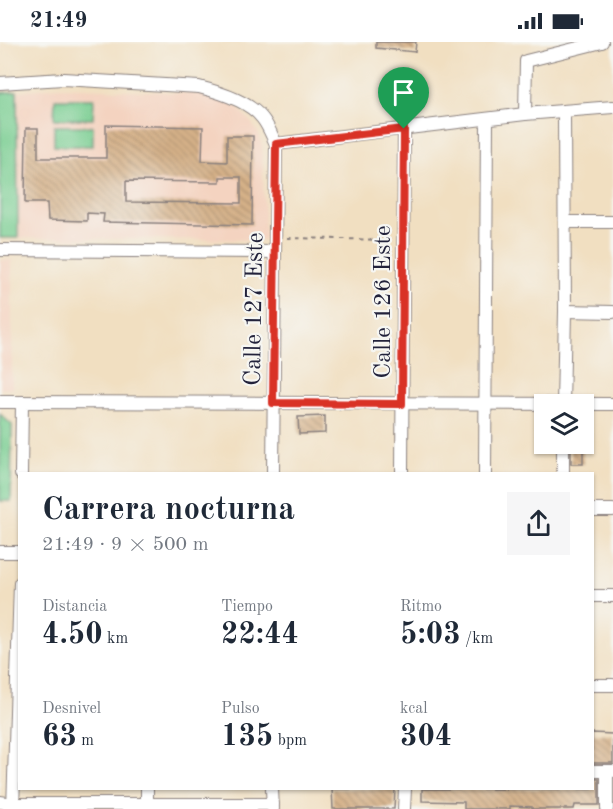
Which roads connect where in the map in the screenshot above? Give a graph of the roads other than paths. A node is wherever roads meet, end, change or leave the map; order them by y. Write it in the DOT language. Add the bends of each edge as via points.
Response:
graph roads {
  1 [pos="602,42"];
  2 [pos="0,82"];
  3 [pos="613,107"];
  4 [pos="564,111"];
  5 [pos="525,114"];
  6 [pos="487,119"];
  7 [pos="404,129"];
  8 [pos="276,144"];
  9 [pos="565,222"];
  10 [pos="613,222"];
  11 [pos="0,250"];
  12 [pos="275,252"];
  13 [pos="565,311"];
  14 [pos="613,312"];
  15 [pos="563,394"];
  16 [pos="0,402"];
  17 [pos="22,402"];
  18 [pos="273,403"];
  19 [pos="402,404"];
  20 [pos="534,404"];
  21 [pos="485,405"];
  22 [pos="594,405"];
  23 [pos="613,405"];
  24 [pos="563,454"];
  25 [pos="21,472"];
  26 [pos="273,472"];
  27 [pos="402,472"];
  28 [pos="485,472"];
  29 [pos="562,472"];
  30 [pos="594,510"];
  31 [pos="613,510"];
  32 [pos="0,552"];
  33 [pos="18,552"];
  34 [pos="613,596"];
  35 [pos="594,597"];
  36 [pos="18,647"];
  37 [pos="594,685"];
  38 [pos="613,685"];
  39 [pos="594,771"];
  40 [pos="610,771"];
  41 [pos="147,790"];
  42 [pos="273,790"];
  43 [pos="405,790"];
  44 [pos="0,802"];
  45 [pos="13,807"];
  46 [pos="147,807"];
  47 [pos="273,807"];
  48 [pos="404,809"];
  49 [pos="607,809"];
  1 -- 5 [label="street" via="526,61"];
  2 -- 8 [label="street" via="63,79 199,87 240,101 262,117"];
  3 -- 4 [label="street"];
  4 -- 5 [label="street"];
  4 -- 9 [label="street"];
  5 -- 6 [label="street"];
  6 -- 7 [label="street"];
  6 -- 21 [label="street"];
  7 -- 8 [label="street"];
  7 -- 19 [label="street, Calle 126 Este"];
  8 -- 12 [label="street, Calle 127 Este"];
  9 -- 10 [label="street"];
  9 -- 13 [label="street"];
  11 -- 12 [label="street"];
  12 -- 18 [label="street, Calle 127 Este"];
  13 -- 14 [label="street"];
  13 -- 15 [label="street"];
  16 -- 17 [label="street"];
  17 -- 18 [label="street"];
  17 -- 25 [label="street"];
  18 -- 19 [label="street"];
  18 -- 26 [label="street, Calle 127 Este"];
  19 -- 21 [label="street"];
  19 -- 27 [label="street, Calle 126 Este"];
  20 -- 21 [label="street"];
  21 -- 28 [label="street"];
  22 -- 23 [label="street"];
  24 -- 29 [label="street"];
  30 -- 31 [label="street"];
  32 -- 33 [label="street"];
  34 -- 35 [label="street"];
  36 -- 45 [label="street"];
  37 -- 38 [label="street"];
  39 -- 40 [label="street"];
  40 -- 49 [label="street"];
  41 -- 46 [label="street"];
  42 -- 47 [label="street"];
  43 -- 48 [label="street"];
  44 -- 45 [label="street"];
  45 -- 46 [label="street"];
  46 -- 47 [label="street"];
}
